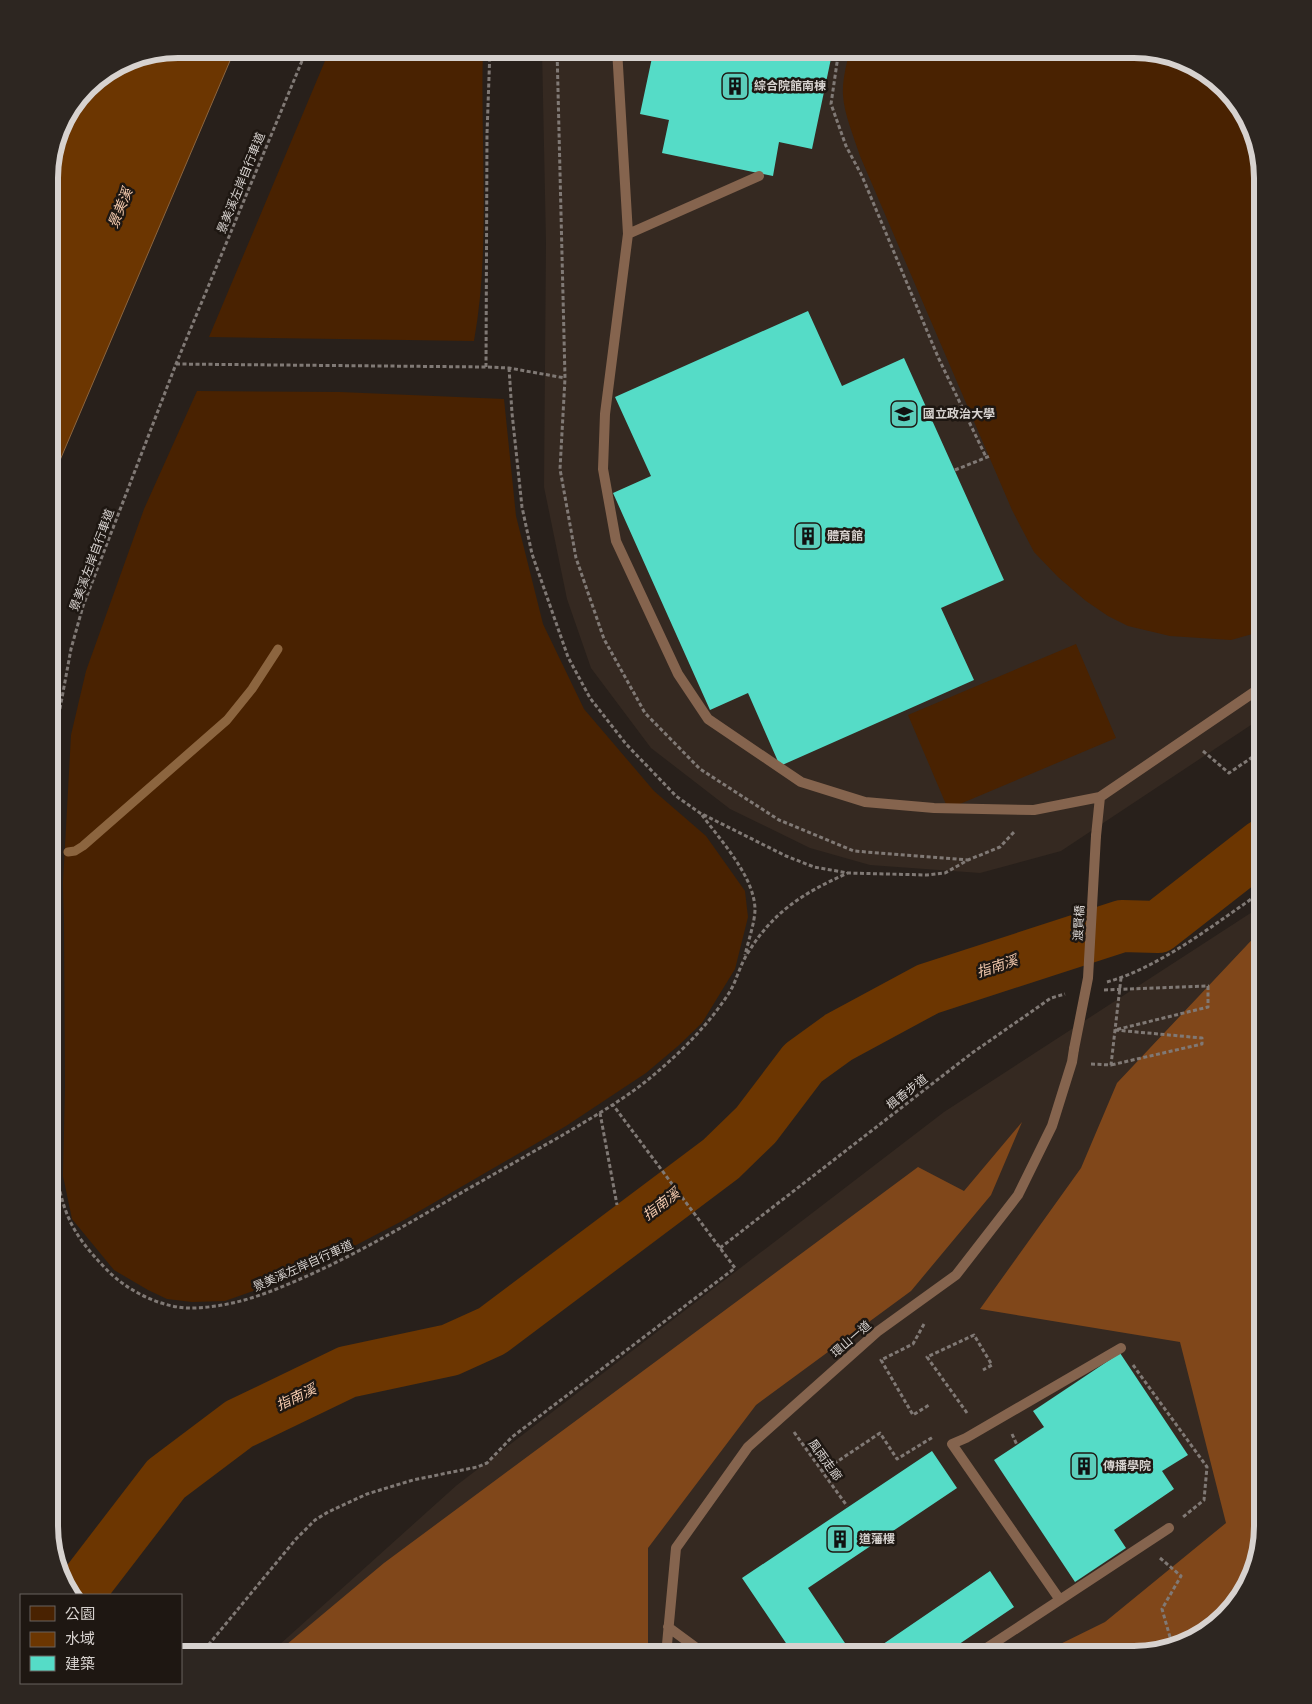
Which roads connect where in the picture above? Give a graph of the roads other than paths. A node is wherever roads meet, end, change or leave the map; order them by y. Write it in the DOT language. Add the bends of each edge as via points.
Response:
graph roads {
  1 [pos="618,58"];
  2 [pos="759,176"];
  3 [pos="628,234"];
  4 [pos="1254,692"];
  5 [pos="1100,797"];
  6 [pos="1074,1049"];
  7 [pos="1121,1348"];
  8 [pos="1169,1528"];
  9 [pos="1060,1600"];
  10 [pos="668,1627"];
  11 [pos="667,1646"];
  12 [pos="694,1646"];
  13 [pos="990,1646"];
  1 -- 3 [label="lane"];
  2 -- 3 [label="lane"];
  3 -- 5 [label="lane" via="604,414 603,469 616,541 678,674 708,719 801,782 865,802 934,808 1034,810"];
  4 -- 5 [label="lane"];
  5 -- 6 [label="lane, 渡賢橋, bridge" via="1088,978"];
  6 -- 10 [label="lane, 環山一道" via="1052,1126 1018,1195 956,1275 877,1332 748,1447 676,1548"];
  7 -- 9 [label="lane" via="952,1444"];
  8 -- 9 [label="lane"];
  9 -- 13 [label="lane"];
  10 -- 11 [label="lane, 環山一道"];
  10 -- 12 [label="lane"];
}
